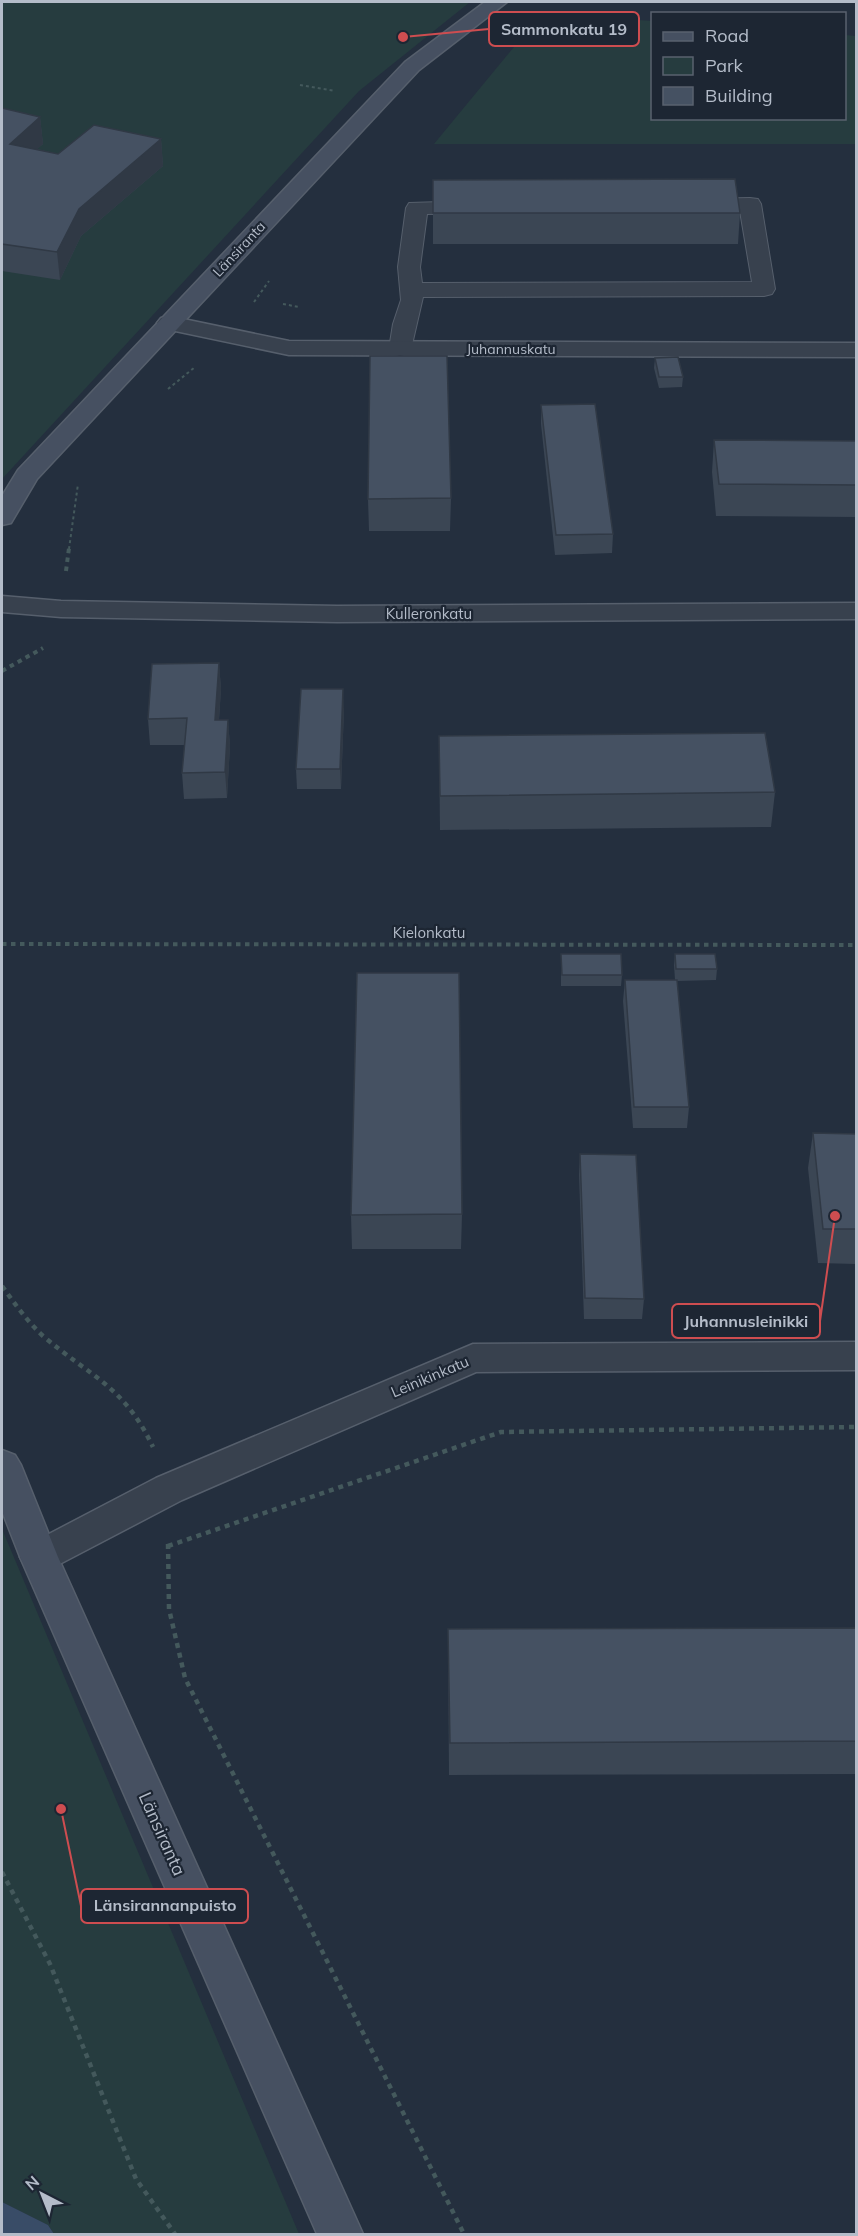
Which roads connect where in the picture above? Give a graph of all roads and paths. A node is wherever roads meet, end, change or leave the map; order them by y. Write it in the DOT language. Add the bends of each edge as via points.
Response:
graph roads {
  1 [pos="497,2"];
  2 [pos="679,205"];
  3 [pos="500,207"];
  4 [pos="411,291"];
  5 [pos="169,323"];
  6 [pos="400,349"];
  7 [pos="856,350"];
  8 [pos="2,517"];
  9 [pos="2,604"];
  10 [pos="856,610"];
  11 [pos="2,944"];
  12 [pos="856,945"];
  13 [pos="2,1286"];
  14 [pos="856,1356"];
  15 [pos="856,1427"];
  16 [pos="2,1465"];
  17 [pos="169,1489"];
  18 [pos="168,1546"];
  19 [pos="39,1557"];
  20 [pos="2,1872"];
  21 [pos="176,2235"];
  22 [pos="340,2235"];
  23 [pos="464,2235"];
  1 -- 5 [label="street, Länsiranta" via="412,66"];
  2 -- 4 [label="lane" via="750,204 764,290"];
  3 -- 4 [label="lane" via="417,208 409,267"];
  4 -- 6 [label="lane"];
  5 -- 6 [label="street, Juhannuskatu" via="289,348"];
  5 -- 8 [label="street, Länsiranta" via="27,475"];
  6 -- 7 [label="street, Juhannuskatu"];
  9 -- 10 [label="street, Kulleronkatu" via="61,609 337,614"];
  11 -- 12 [label="path, Kielonkatu"];
  13 -- 17 [label="path" via="26,1319 115,1388 145,1424"];
  14 -- 17 [label="street, Leinikinkatu" via="473,1359"];
  15 -- 18 [label="path" via="501,1432"];
  16 -- 19 [label="street, Länsiranta"];
  17 -- 18 [label="path"];
  17 -- 19 [label="street, Leinikinkatu"];
  18 -- 23 [label="path" via="169,1609 184,1678"];
  19 -- 22 [label="street, Länsiranta"];
  20 -- 21 [label="path" via="50,1964 135,2180"];
}
